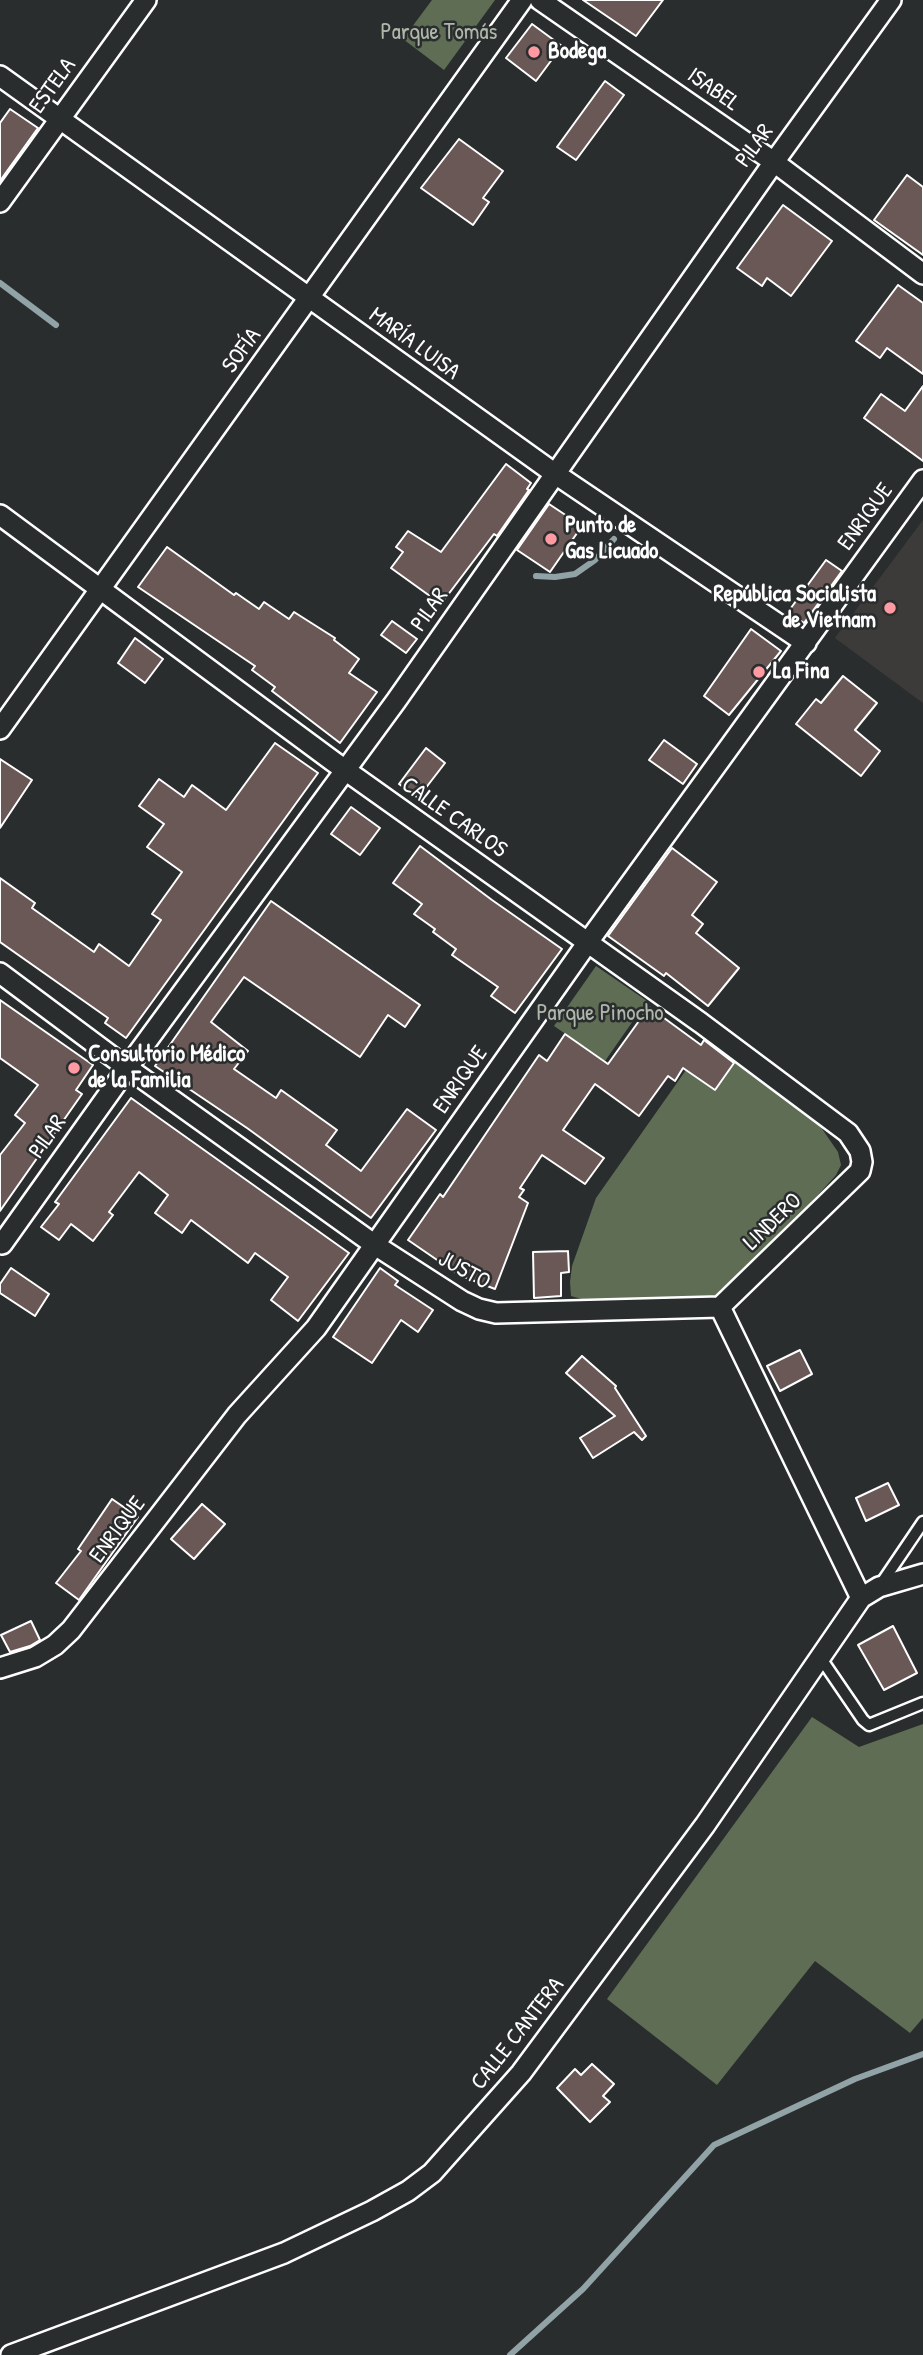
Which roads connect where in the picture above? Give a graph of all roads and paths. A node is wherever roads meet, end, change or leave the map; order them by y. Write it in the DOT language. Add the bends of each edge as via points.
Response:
graph roads {
  1 [pos="146,0"];
  2 [pos="522,0"];
  3 [pos="540,0"];
  4 [pos="891,0"];
  5 [pos="0,76"];
  6 [pos="59,119"];
  7 [pos="774,162"];
  8 [pos="0,202"];
  9 [pos="923,274"];
  10 [pos="309,299"];
  11 [pos="554,473"];
  12 [pos="923,480"];
  13 [pos="0,515"];
  14 [pos="99,589"];
  15 [pos="806,643"];
  16 [pos="0,729"];
  17 [pos="345,770"];
  18 [pos="588,942"];
  19 [pos="0,973"];
  20 [pos="127,1068"];
  21 [pos="860,1171"];
  22 [pos="2,1244"];
  23 [pos="375,1245"];
  24 [pos="720,1307"];
  25 [pos="923,1522"];
  26 [pos="923,1574"];
  27 [pos="879,1587"];
  28 [pos="861,1598"];
  29 [pos="820,1657"];
  30 [pos="0,1668"];
  31 [pos="923,1703"];
  32 [pos="11,2355"];
  1 -- 6 [label="street, ESTELA"];
  2 -- 10 [label="street, SOFÍA"];
  3 -- 7 [label="street, ISABEL"];
  4 -- 7 [label="street, PILAR"];
  5 -- 6 [label="street, MARÍA LUISA"];
  6 -- 8 [label="street, ESTELA"];
  6 -- 10 [label="street, MARÍA LUISA"];
  7 -- 9 [label="street, ISABEL"];
  7 -- 11 [label="street, PILAR"];
  10 -- 11 [label="street, MARÍA LUISA"];
  10 -- 14 [label="street, SOFÍA"];
  11 -- 15 [label="street, MARÍA LUISA"];
  11 -- 17 [label="street, PILAR"];
  12 -- 15 [label="street, ENRIQUE"];
  13 -- 14 [label="street, CALLE CARLOS"];
  14 -- 16 [label="street, SOFÍA"];
  14 -- 17 [label="street, CALLE CARLOS"];
  15 -- 18 [label="street, ENRIQUE"];
  17 -- 18 [label="street, CALLE CARLOS"];
  17 -- 20 [label="street, PILAR"];
  18 -- 21 [label="street, CALLE CARLOS" via="848,1133 860,1151"];
  18 -- 23 [label="street, ENRIQUE"];
  19 -- 20 [label="street, JUSTO"];
  20 -- 22 [label="street, PILAR"];
  20 -- 23 [label="street, JUSTO"];
  21 -- 24 [label="street, LINDERO"];
  23 -- 24 [label="street, JUSTO" via="462,1301 496,1313"];
  23 -- 30 [label="street, ENRIQUE" via="316,1328 237,1415 71,1630 35,1657"];
  24 -- 28 [label="street"];
  25 -- 27 [label="lane"];
  26 -- 27 [label="street, CALLE CANTERA"];
  27 -- 28 [label="street, CALLE CANTERA"];
  28 -- 29 [label="street, CALLE CANTERA"];
  29 -- 31 [label="lane" via="869,1725"];
  29 -- 32 [label="street, CALLE CANTERA" via="705,1825 522,2073 432,2173 372,2211 284,2253"];
}
